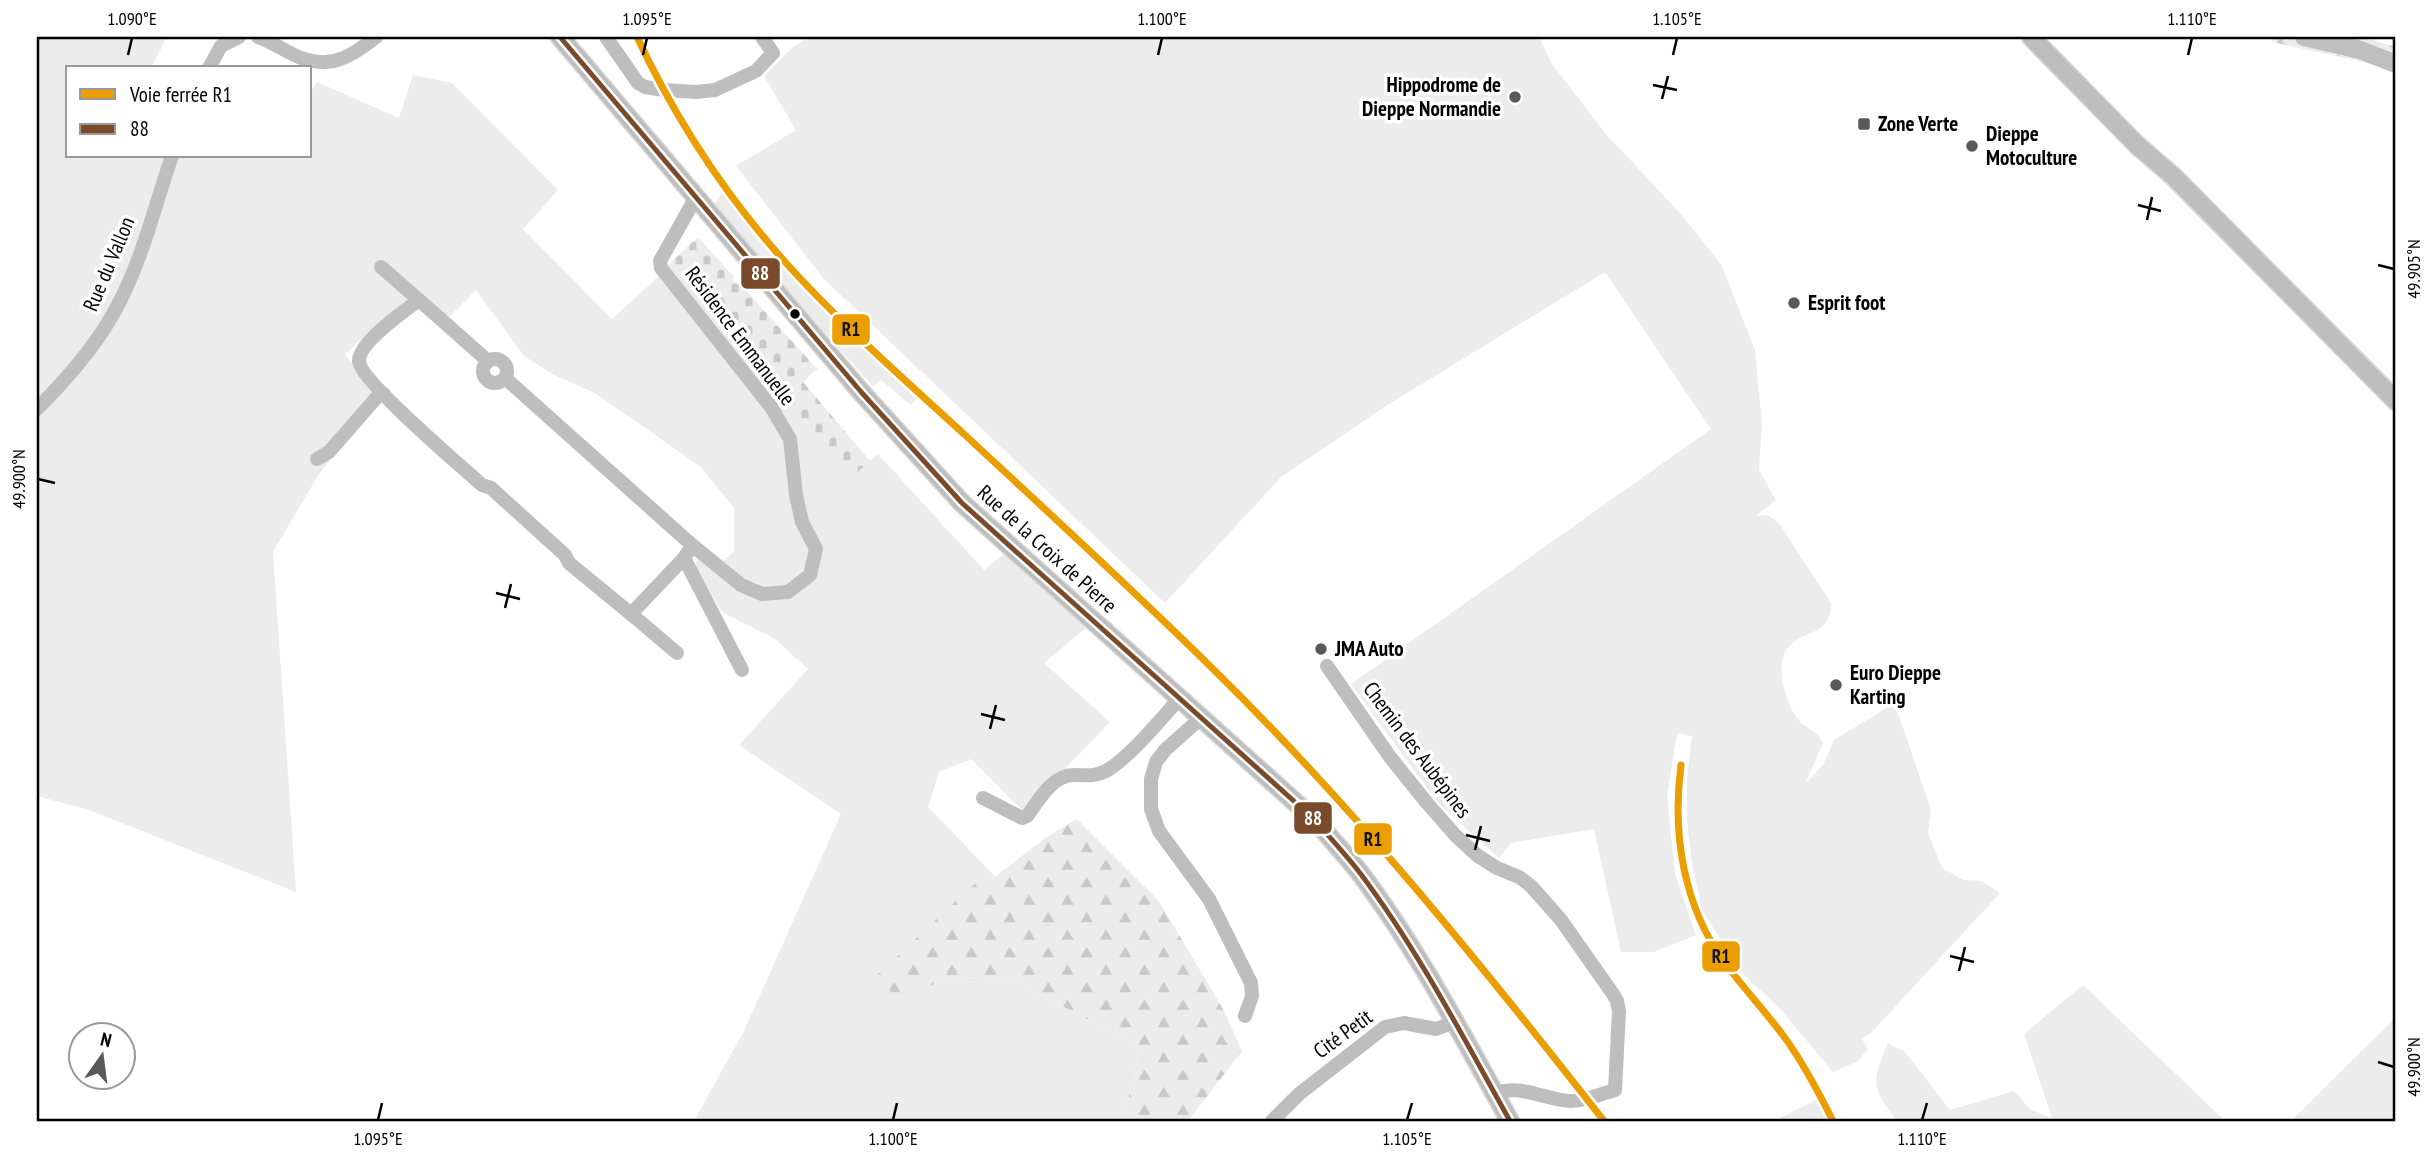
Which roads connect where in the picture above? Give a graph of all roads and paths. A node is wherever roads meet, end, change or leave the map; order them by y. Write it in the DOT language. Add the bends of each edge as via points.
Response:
graph roads {
  1 [pos="239,37"];
  2 [pos="258,37"];
  3 [pos="376,37"];
  4 [pos="560,37"];
  5 [pos="606,37"];
  6 [pos="762,37"];
  7 [pos="2031,37"];
  8 [pos="2045,37"];
  9 [pos="210,66"];
  10 [pos="2108,113"];
  11 [pos="171,158"];
  12 [pos="696,197"];
  13 [pos="381,267"];
  14 [pos="419,300"];
  15 [pos="384,394"];
  16 [pos="2396,401"];
  17 [pos="37,409"];
  18 [pos="317,459"];
  19 [pos="692,545"];
  20 [pos="684,558"];
  21 [pos="631,614"];
  22 [pos="677,653"];
  23 [pos="1327,666"];
  24 [pos="742,670"];
  25 [pos="1179,699"];
  26 [pos="1201,718"];
  27 [pos="984,798"];
  28 [pos="1245,1016"];
  29 [pos="1455,1022"];
  30 [pos="1494,1094"];
  31 [pos="1272,1121"];
  32 [pos="1510,1121"];
  1 -- 9 [label="street" via="221,46"];
  2 -- 3 [label="street" via="304,59 337,61 353,56"];
  4 -- 12 [label="main road, Rue de la Croix de Pierre"];
  5 -- 6 [label="street" via="638,83 696,92 715,90 756,71 773,53"];
  7 -- 10 [label="main road"];
  8 -- 10 [label="main road"];
  10 -- 16 [label="main road"];
  11 -- 17 [label="street, Rue du Vallon" via="119,304 65,381"];
  12 -- 19 [label="street, Résidence Emmanuelle" via="660,261 661,268 771,407 790,439 799,508 816,549 810,575 788,592 762,594 741,585"];
  12 -- 25 [label="main road, Rue de la Croix de Pierre" via="962,503"];
  13 -- 14 [label="street, Résidence Emmanuelle"];
  14 -- 15 [label="street" via="361,352 363,373"];
  14 -- 19 [label="street, Résidence Emmanuelle" via="488,360 483,372 487,380 496,383 505,378"];
  15 -- 18 [label="street" via="330,452"];
  15 -- 21 [label="street"];
  19 -- 20 [label="street"];
  20 -- 21 [label="street"];
  20 -- 24 [label="street"];
  21 -- 22 [label="street"];
  23 -- 30 [label="street, Chemin des Aubépines" via="1427,803 1478,856 1531,887 1561,920 1617,1001 1615,1090 1573,1101 1512,1089"];
  25 -- 26 [label="main road, Rue de la Croix de Pierre"];
  25 -- 27 [label="street" via="1117,764 1095,775 1058,779 1027,816 1022,818"];
  26 -- 28 [label="street" via="1156,762 1151,779 1152,809 1159,831 1209,899 1251,983"];
  26 -- 29 [label="main road, Rue de la Croix de Pierre" via="1315,820 1359,872"];
  29 -- 30 [label="main road, Rue de la Croix de Pierre"];
  29 -- 31 [label="street, Cité Petit" via="1436,1028 1405,1023 1385,1027 1298,1094"];
  30 -- 32 [label="main road, Rue de la Croix de Pierre"];
}
